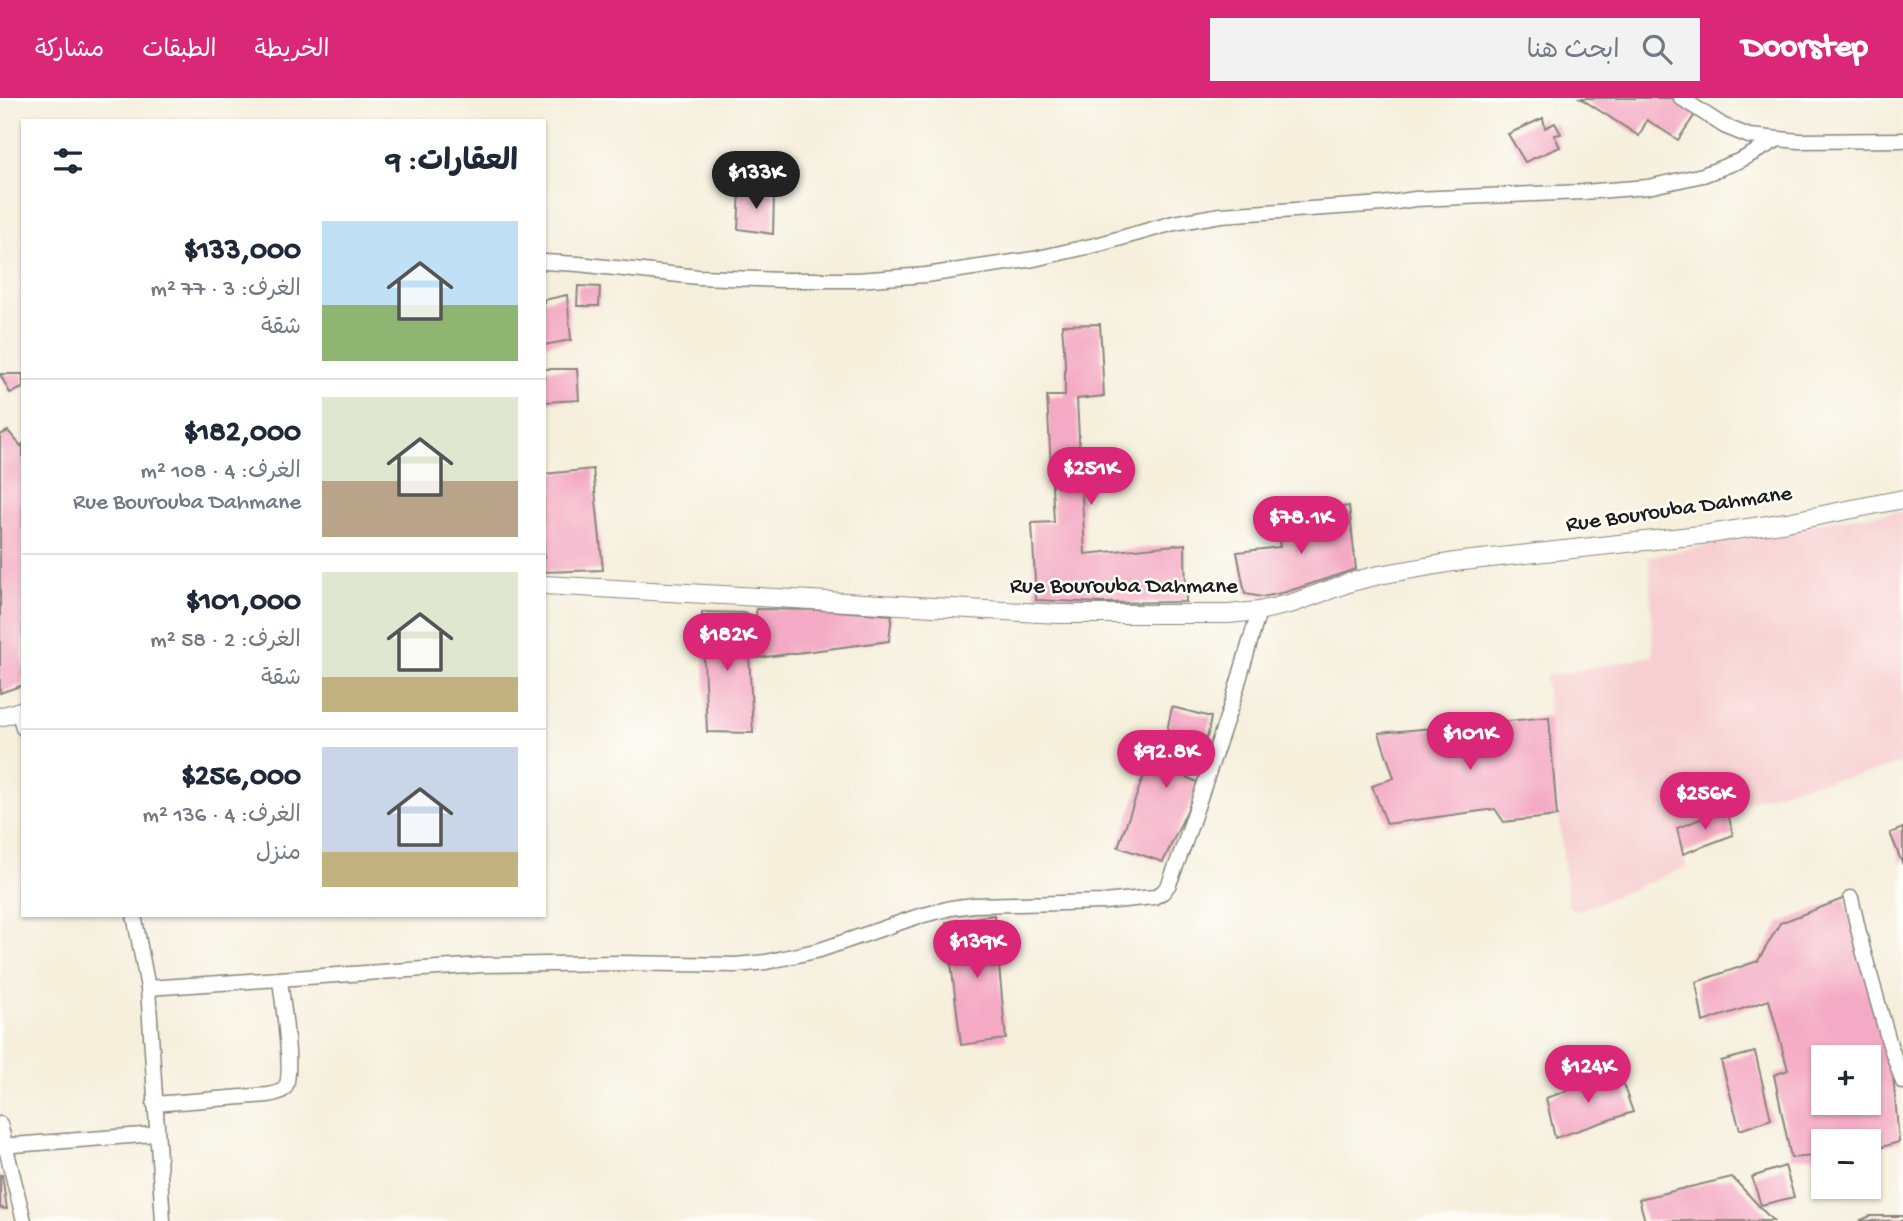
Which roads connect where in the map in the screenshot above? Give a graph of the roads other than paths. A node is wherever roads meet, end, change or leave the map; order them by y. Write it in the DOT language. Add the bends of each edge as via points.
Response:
graph roads {
  1 [pos="1681,98"];
  2 [pos="1777,140"];
  3 [pos="1903,140"];
  4 [pos="546,262"];
  5 [pos="1903,499"];
  6 [pos="546,584"];
  7 [pos="1259,611"];
  8 [pos="0,717"];
  9 [pos="21,717"];
  10 [pos="1851,898"];
  11 [pos="134,917"];
  12 [pos="280,980"];
  13 [pos="148,989"];
  14 [pos="1903,1082"];
  15 [pos="154,1104"];
  16 [pos="0,1124"];
  17 [pos="156,1134"];
  18 [pos="3,1146"];
  19 [pos="24,1221"];
  20 [pos="163,1221"];
  1 -- 2 [label="street" via="1724,126"];
  2 -- 3 [label="street"];
  2 -- 4 [label="street" via="1703,175 1648,187 1415,198 1221,215 1162,225 1034,259 926,275 857,280 698,277"];
  5 -- 7 [label="street, Rue Bourouba Dahmane" via="1709,534 1454,562 1379,575"];
  6 -- 7 [label="street, Rue Bourouba Dahmane" via="1059,614"];
  7 -- 12 [label="street" via="1184,845 1169,884 1154,897 951,908 820,950 736,965 482,965"];
  8 -- 9 [label="street"];
  10 -- 14 [label="street"];
  11 -- 13 [label="street"];
  12 -- 13 [label="street"];
  12 -- 15 [label="street" via="289,1078 285,1088 268,1095"];
  13 -- 15 [label="street"];
  15 -- 17 [label="street"];
  16 -- 18 [label="street"];
  17 -- 18 [label="street"];
  17 -- 20 [label="street"];
  18 -- 19 [label="street"];
}
